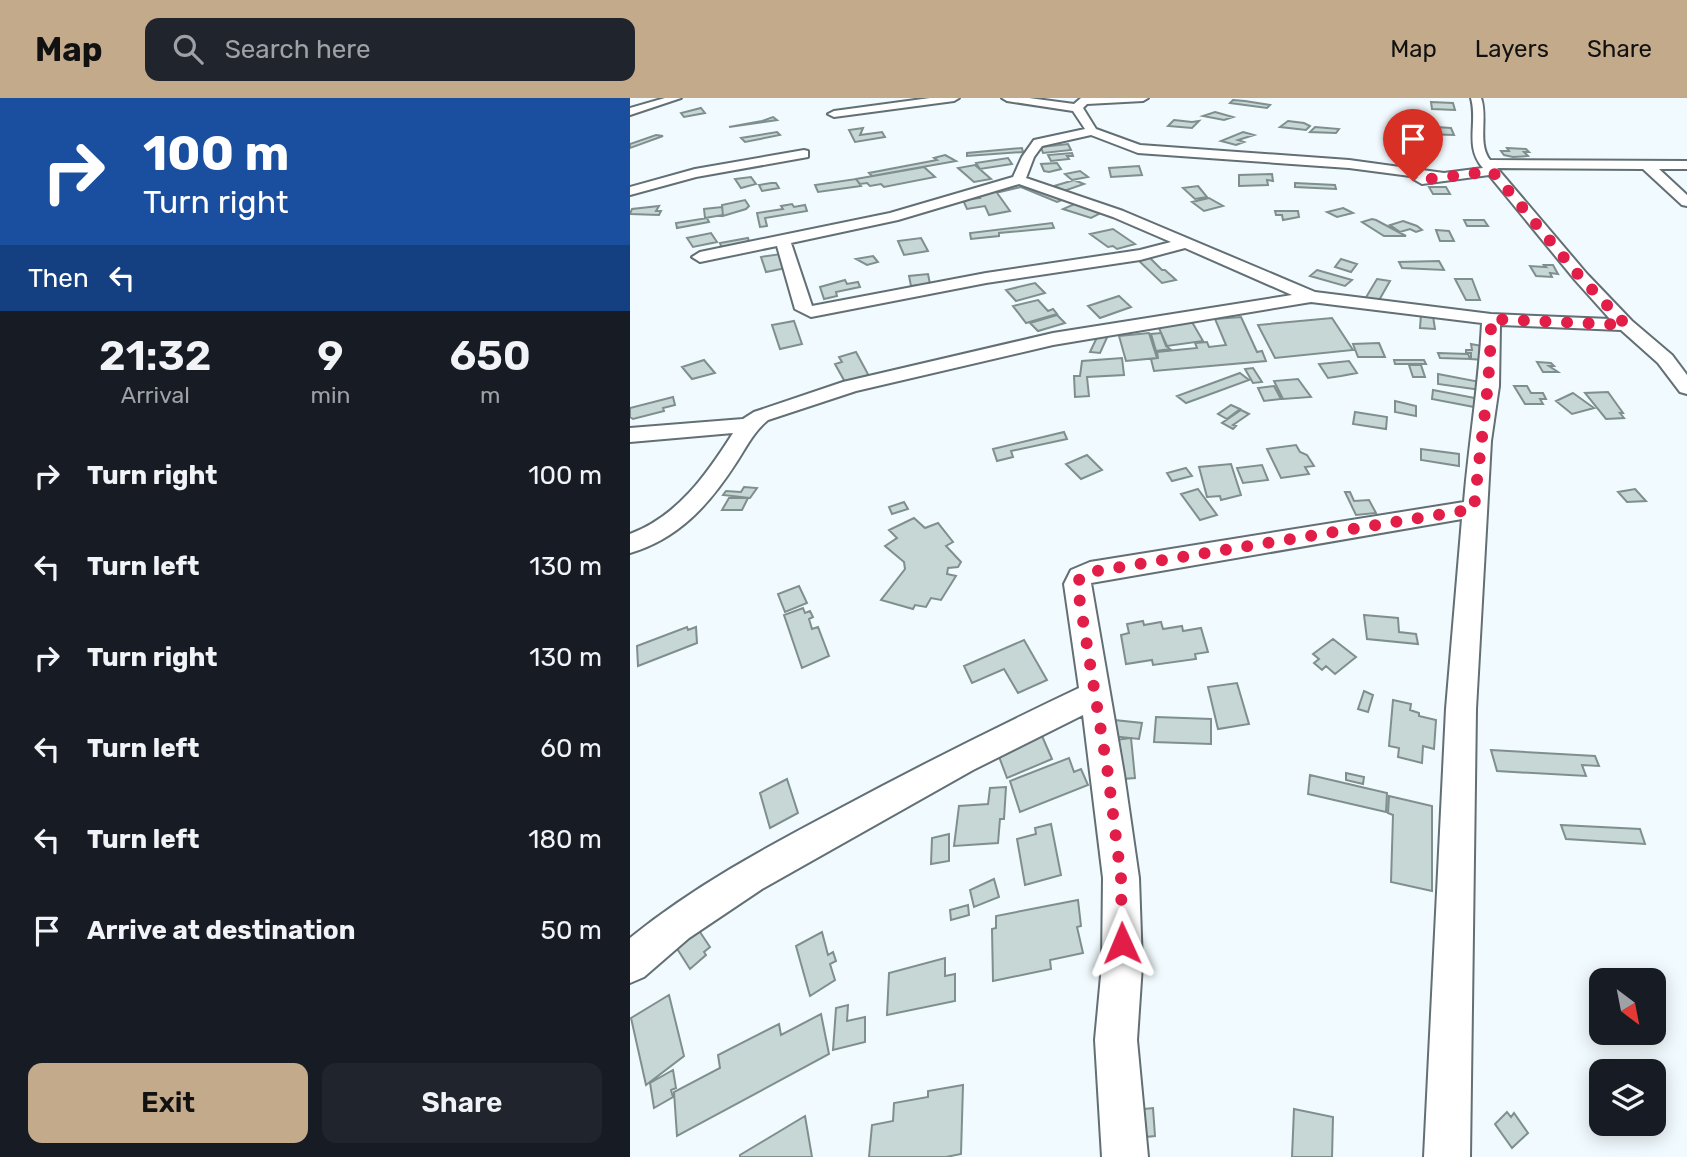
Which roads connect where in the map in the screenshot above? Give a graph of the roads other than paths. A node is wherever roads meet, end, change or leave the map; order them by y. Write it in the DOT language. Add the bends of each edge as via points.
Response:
graph roads {
  1 [pos="676,98"];
  2 [pos="954,98"];
  3 [pos="1007,98"];
  4 [pos="1143,98"];
  5 [pos="1476,98"];
  6 [pos="1082,102"];
  7 [pos="630,113"];
  8 [pos="834,114"];
  9 [pos="1092,131"];
  10 [pos="804,154"];
  11 [pos="1647,165"];
  12 [pos="1687,165"];
  13 [pos="1489,167"];
  14 [pos="1440,176"];
  15 [pos="1019,180"];
  16 [pos="1387,185"];
  17 [pos="630,191"];
  18 [pos="1687,202"];
  19 [pos="783,240"];
  20 [pos="1183,244"];
  21 [pos="700,257"];
  22 [pos="1311,297"];
  23 [pos="1491,319"];
  24 [pos="1626,325"];
  25 [pos="1687,388"];
  26 [pos="750,425"];
  27 [pos="630,435"];
  28 [pos="1474,509"];
  29 [pos="630,544"];
  30 [pos="1094,695"];
  31 [pos="630,963"];
  32 [pos="1125,1157"];
  33 [pos="1447,1157"];
  1 -- 7 [label="street"];
  2 -- 8 [label="street"];
  3 -- 6 [label="street"];
  4 -- 6 [label="street"];
  5 -- 13 [label="street" via="1482,123 1478,152"];
  6 -- 9 [label="street"];
  9 -- 14 [label="street" via="1138,149 1349,164"];
  9 -- 15 [label="street" via="1038,143"];
  10 -- 17 [label="street" via="695,173"];
  11 -- 12 [label="street"];
  11 -- 13 [label="street"];
  11 -- 18 [label="street"];
  13 -- 14 [label="street"];
  13 -- 24 [label="street"];
  14 -- 16 [label="street"];
  15 -- 19 [label="street" via="892,217"];
  15 -- 20 [label="street" via="1110,211"];
  19 -- 20 [label="street" via="804,309 811,312 986,278 1140,256"];
  19 -- 21 [label="street"];
  20 -- 22 [label="street"];
  22 -- 23 [label="street"];
  22 -- 26 [label="street" via="1104,328 974,356 817,395 775,409"];
  23 -- 24 [label="street"];
  23 -- 28 [label="street" via="1489,386"];
  24 -- 25 [label="street" via="1665,359"];
  26 -- 27 [label="street"];
  26 -- 29 [label="street" via="696,504 667,526"];
  28 -- 30 [label="street" via="1090,572 1077,584"];
  28 -- 33 [label="street" via="1461,709"];
  30 -- 31 [label="street" via="962,760 749,876 676,925"];
  30 -- 32 [label="street" via="1121,878 1122,965 1116,1040"];
}
